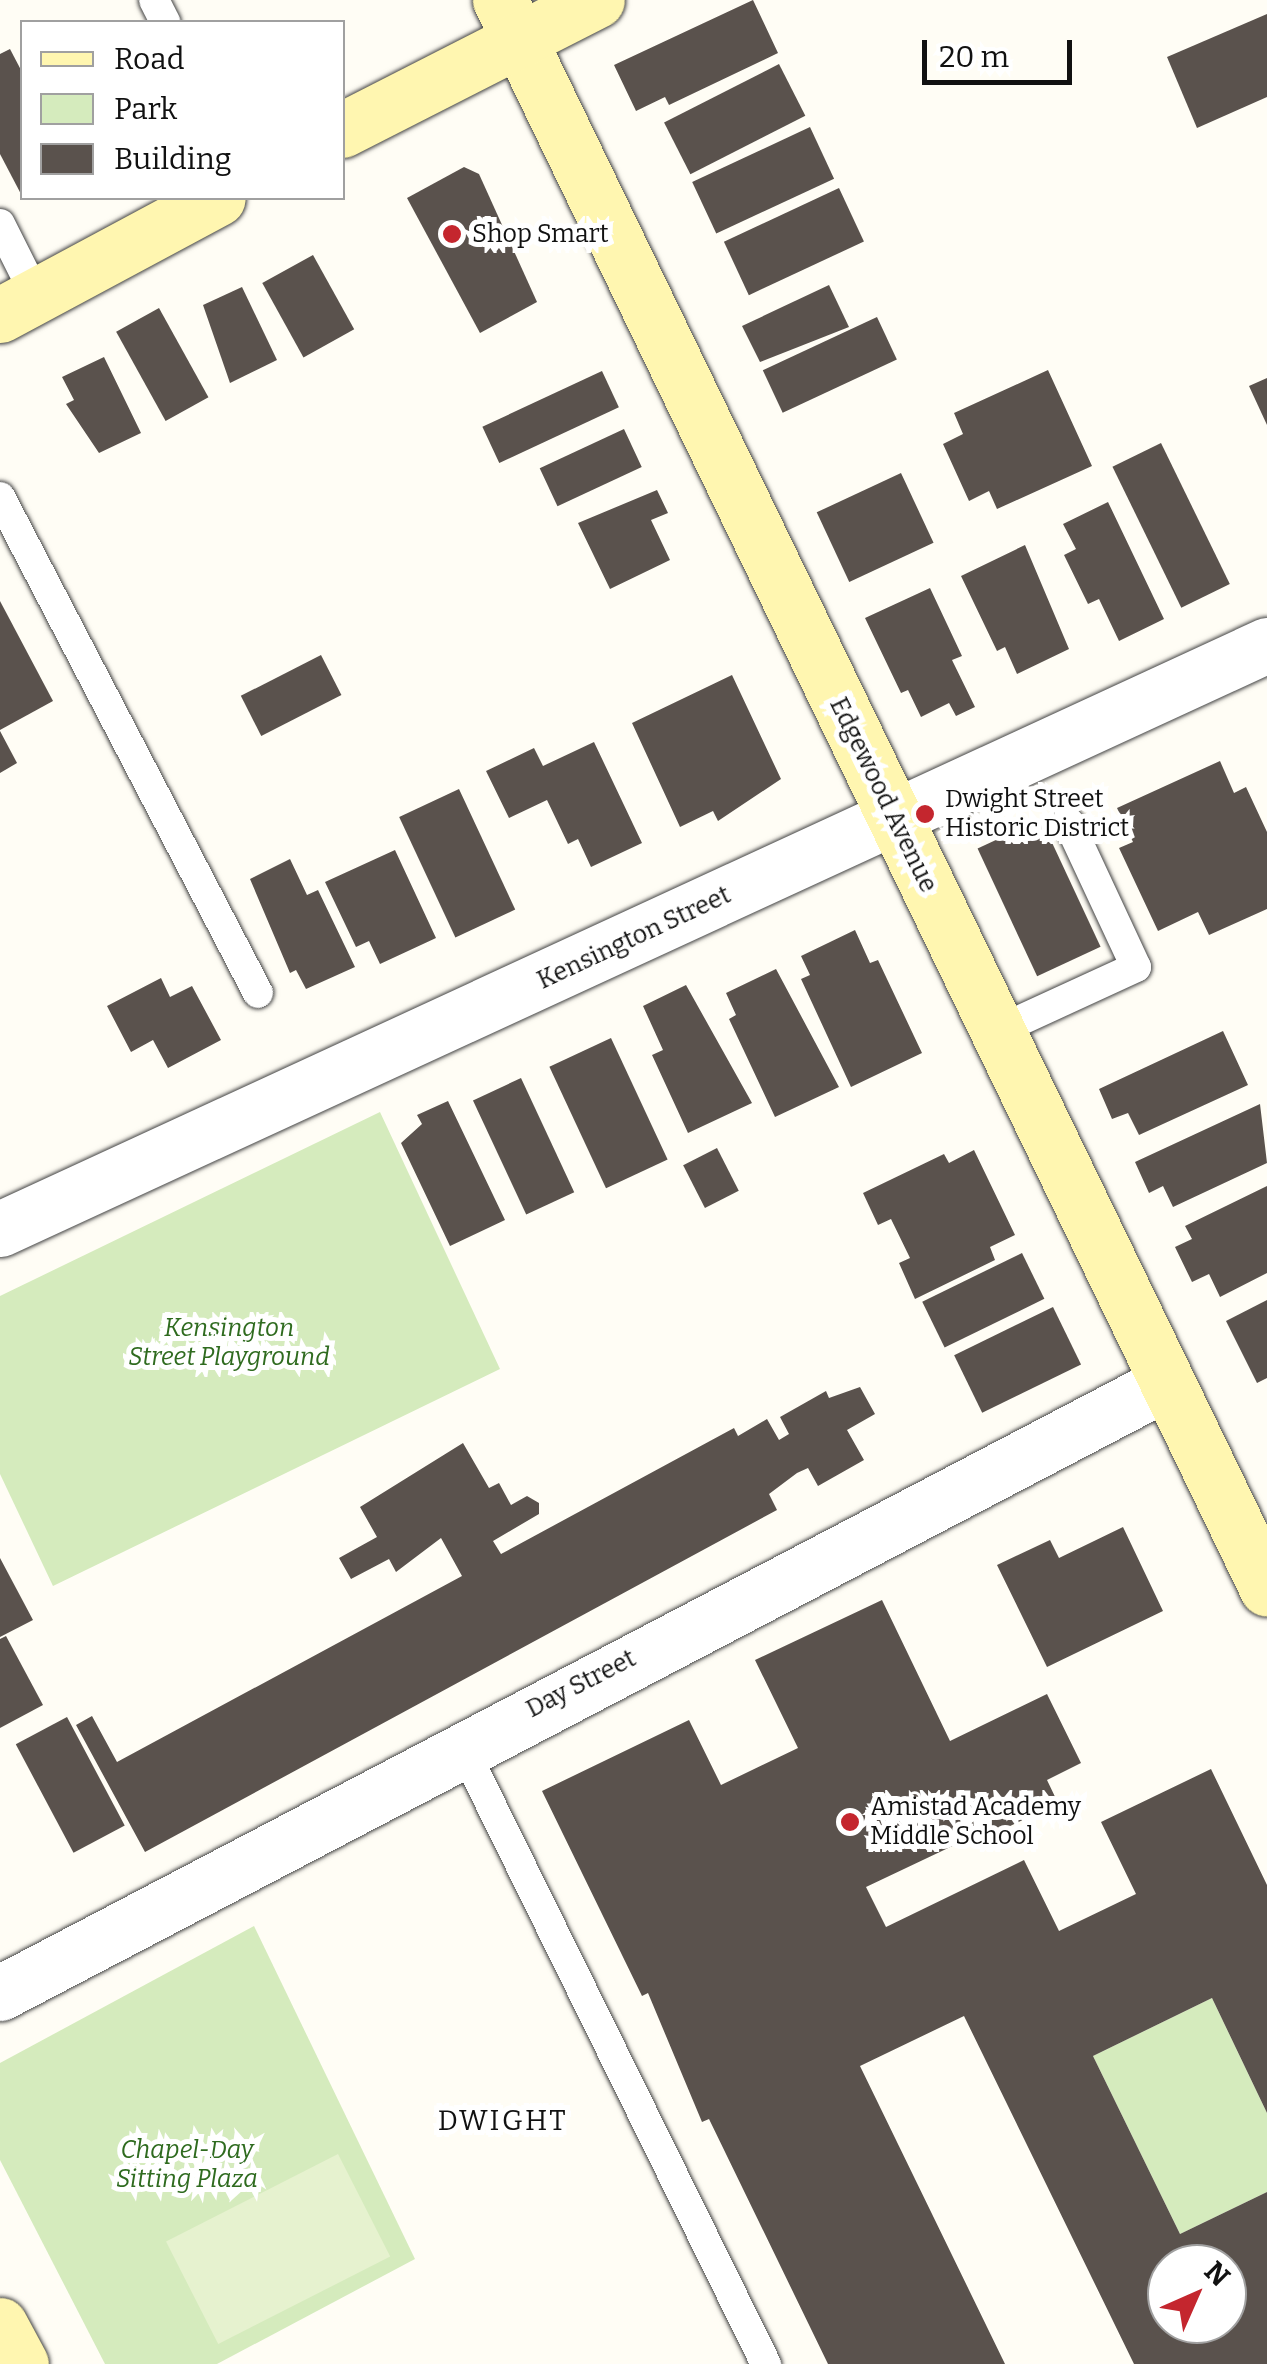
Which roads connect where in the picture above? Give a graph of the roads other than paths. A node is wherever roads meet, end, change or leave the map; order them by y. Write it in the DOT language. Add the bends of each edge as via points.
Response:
graph roads {
  1 [pos="597,0"];
  2 [pos="508,18"];
  3 [pos="345,128"];
  4 [pos="214,200"];
  5 [pos="0,224"];
  6 [pos="18,306"];
  7 [pos="0,498"];
  8 [pos="1267,645"];
  9 [pos="894,819"];
  10 [pos="1069,823"];
  11 [pos="258,992"];
  12 [pos="997,1031"];
  13 [pos="0,1228"];
  14 [pos="1166,1383"];
  15 [pos="1267,1589"];
  16 [pos="462,1746"];
  17 [pos="0,1993"];
  18 [pos="0,2325"];
  19 [pos="22,2364"];
  20 [pos="766,2364"];
  1 -- 2 [label="main road"];
  2 -- 3 [label="main road"];
  2 -- 9 [label="main road, Edgewood Avenue"];
  4 -- 6 [label="main road"];
  5 -- 6 [label="lane"];
  7 -- 11 [label="lane"];
  8 -- 9 [label="street, Kensington Street"];
  9 -- 12 [label="main road, Edgewood Avenue"];
  9 -- 13 [label="street, Kensington Street"];
  10 -- 12 [label="lane" via="1136,967"];
  12 -- 14 [label="main road, Edgewood Avenue"];
  14 -- 15 [label="main road, Edgewood Avenue"];
  14 -- 16 [label="street, Day Street"];
  16 -- 17 [label="street, Day Street"];
  16 -- 20 [label="lane"];
  18 -- 19 [label="main road"];
}
